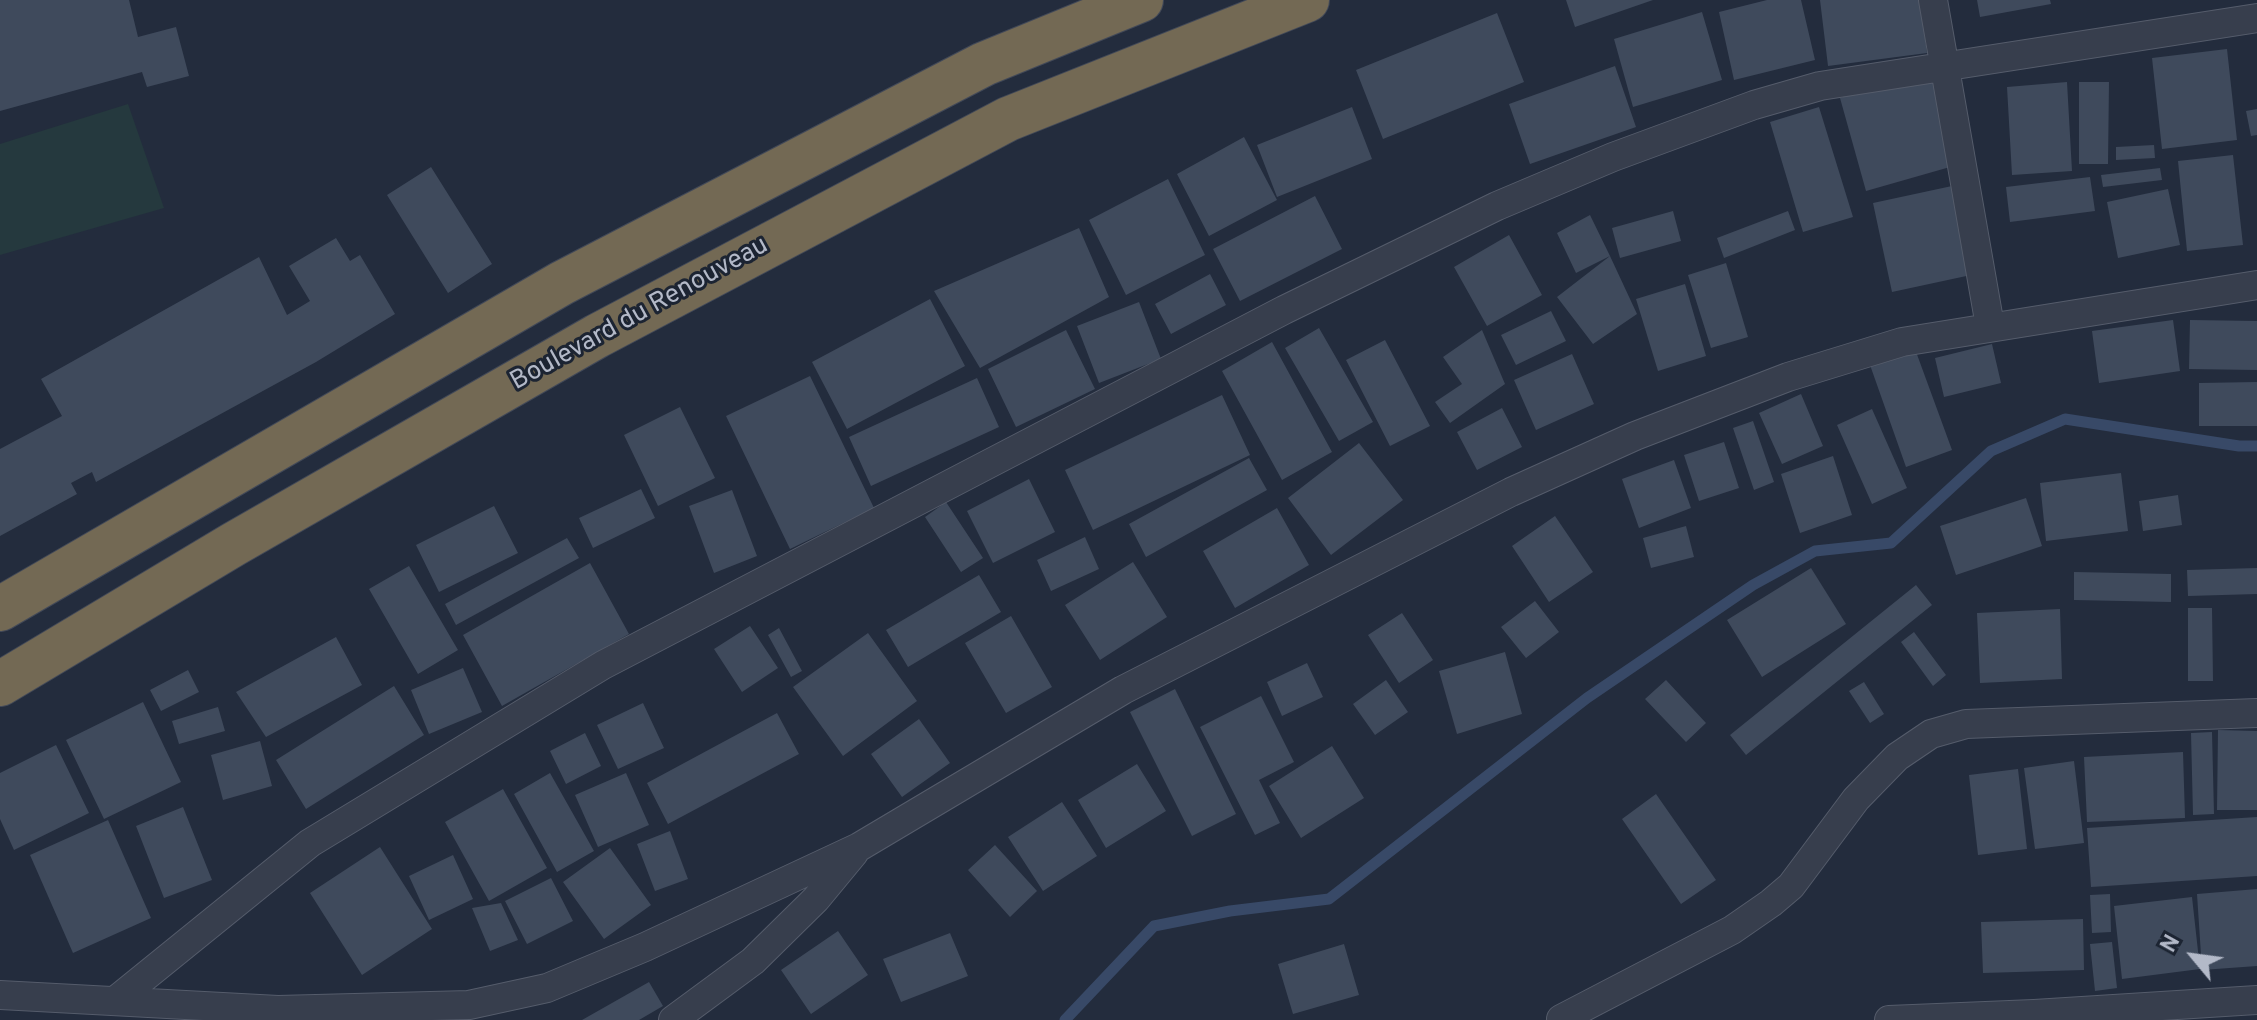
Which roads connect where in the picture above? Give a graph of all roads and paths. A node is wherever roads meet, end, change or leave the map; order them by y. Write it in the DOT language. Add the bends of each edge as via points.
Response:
graph roads {
  1 [pos="1141,0"];
  2 [pos="1307,0"];
  3 [pos="1933,0"];
  4 [pos="2257,18"];
  5 [pos="984,64"];
  6 [pos="1944,68"];
  7 [pos="1008,119"];
  8 [pos="562,283"];
  9 [pos="2257,285"];
  10 [pos="1990,326"];
  11 [pos="597,336"];
  12 [pos="201,492"];
  13 [pos="234,544"];
  14 [pos="0,609"];
  15 [pos="0,684"];
  16 [pos="2257,713"];
  17 [pos="859,847"];
  18 [pos="0,995"];
  19 [pos="2257,1000"];
  20 [pos="115,1001"];
  21 [pos="45,1009"];
  22 [pos="1561,1019"];
  23 [pos="673,1020"];
  24 [pos="1548,1020"];
  25 [pos="1584,1020"];
  26 [pos="1889,1020"];
  1 -- 5 [label="highway"];
  2 -- 7 [label="highway, Boulevard du Renouveau"];
  3 -- 6 [label="street"];
  4 -- 6 [label="street"];
  5 -- 7 [label="highway"];
  5 -- 8 [label="highway"];
  6 -- 10 [label="street"];
  6 -- 20 [label="street" via="1820,86 1754,105 1497,206 1284,310 603,665 310,843"];
  7 -- 11 [label="highway, Boulevard du Renouveau"];
  8 -- 11 [label="highway"];
  8 -- 12 [label="highway"];
  9 -- 10 [label="street"];
  10 -- 17 [label="street" via="1902,342 1788,377 1635,436 1525,486 1123,690"];
  11 -- 13 [label="highway, Boulevard du Renouveau"];
  12 -- 13 [label="highway"];
  12 -- 14 [label="highway"];
  13 -- 15 [label="highway, Boulevard du Renouveau"];
  16 -- 22 [label="street" via="1966,724 1931,734 1897,757 1856,799 1791,886 1771,903 1732,930"];
  17 -- 20 [label="street" via="547,988 485,1002 278,1010"];
  17 -- 23 [label="street" via="753,961"];
  18 -- 21 [label="street"];
  19 -- 26 [label="street"];
  20 -- 21 [label="street"];
  22 -- 24 [label="street"];
  22 -- 25 [label="street"];
}
